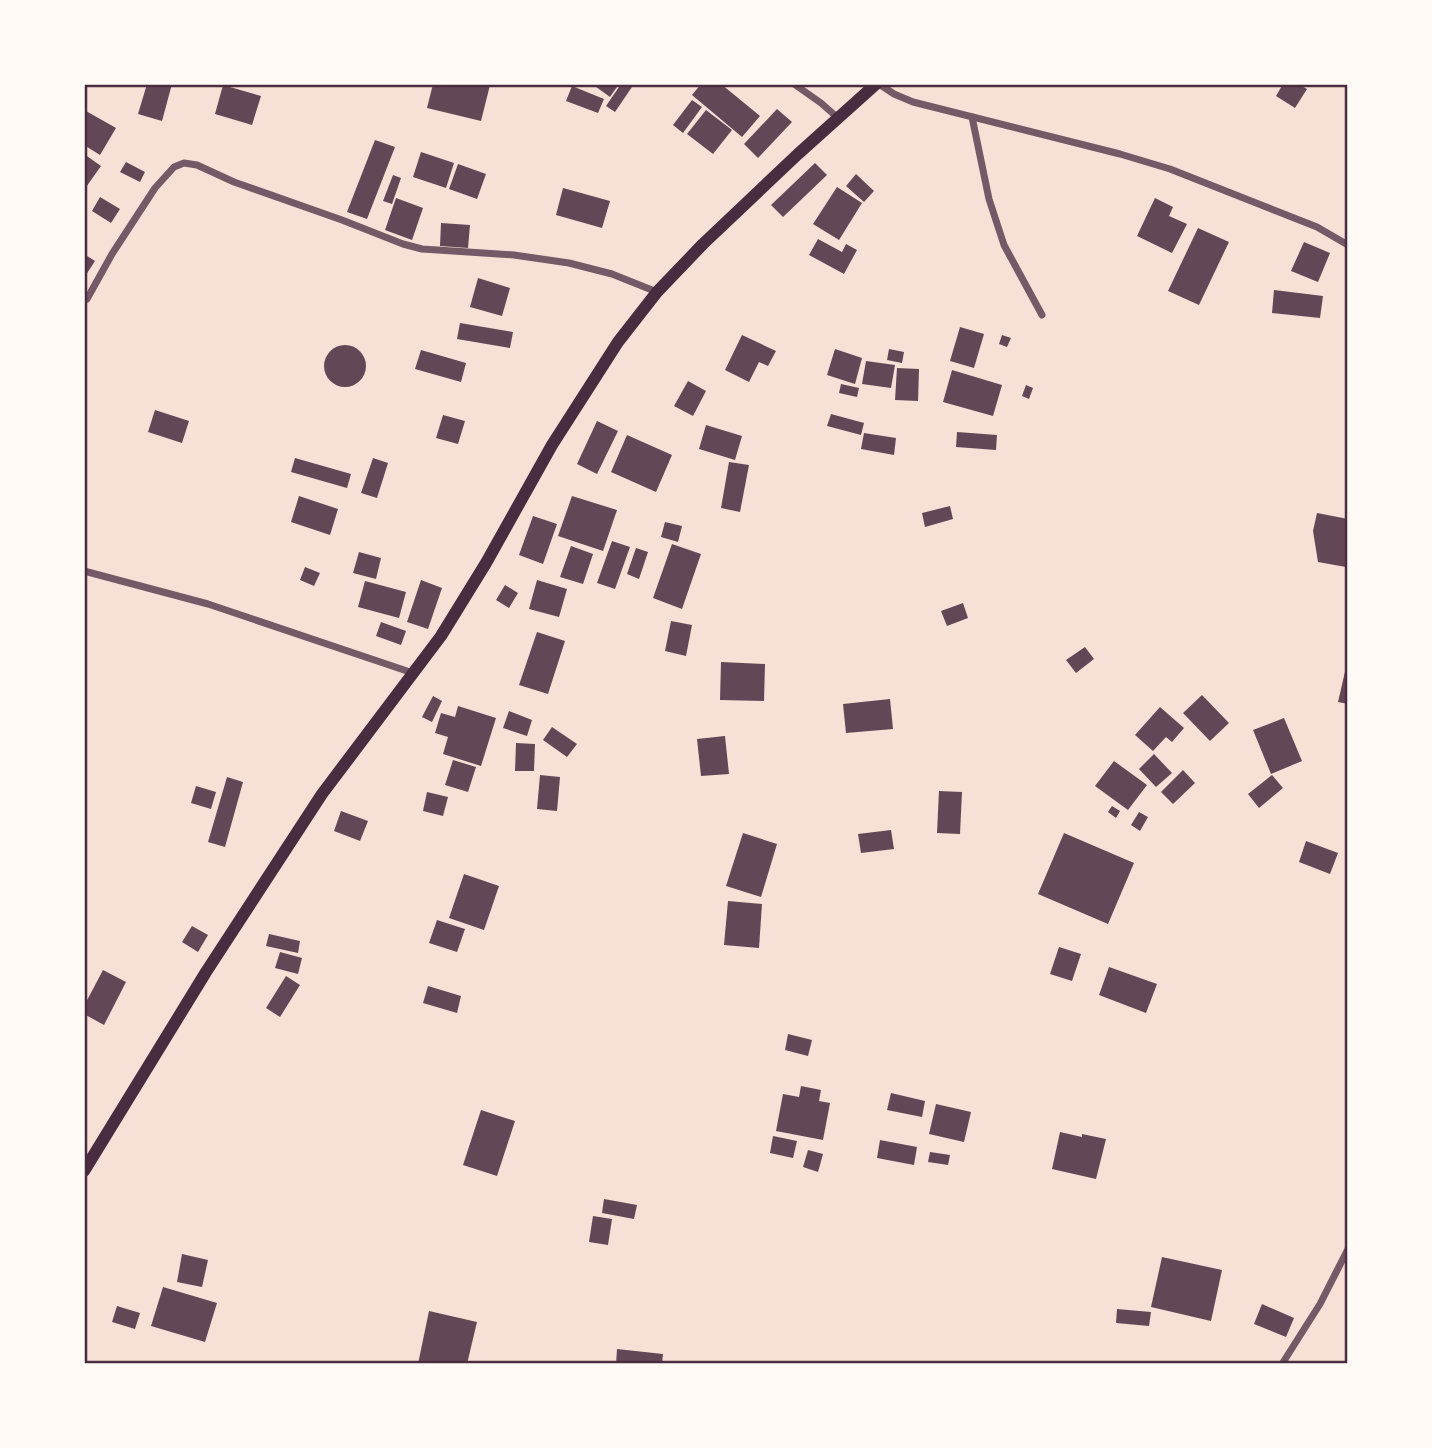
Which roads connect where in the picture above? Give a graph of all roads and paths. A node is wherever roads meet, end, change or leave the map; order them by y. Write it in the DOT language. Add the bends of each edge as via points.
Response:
graph roads {
  1 [pos="794,84"];
  2 [pos="877,84"];
  3 [pos="972,117"];
  4 [pos="838,118"];
  5 [pos="1348,245"];
  6 [pos="657,292"];
  7 [pos="87,299"];
  8 [pos="1042,315"];
  9 [pos="84,571"];
  10 [pos="412,673"];
  11 [pos="84,1171"];
  12 [pos="1348,1249"];
  13 [pos="1282,1364"];
  1 -- 4 [label="street"];
  2 -- 3 [label="street" via="914,102"];
  2 -- 4 [label="main road"];
  3 -- 5 [label="street" via="1170,169 1317,227"];
  3 -- 8 [label="street" via="1004,245"];
  4 -- 6 [label="main road"];
  6 -- 7 [label="street" via="569,263 403,244 184,163 155,188"];
  6 -- 10 [label="main road" via="618,342 441,636"];
  9 -- 10 [label="street" via="208,604"];
  10 -- 11 [label="main road" via="322,794"];
  12 -- 13 [label="street"];
}
